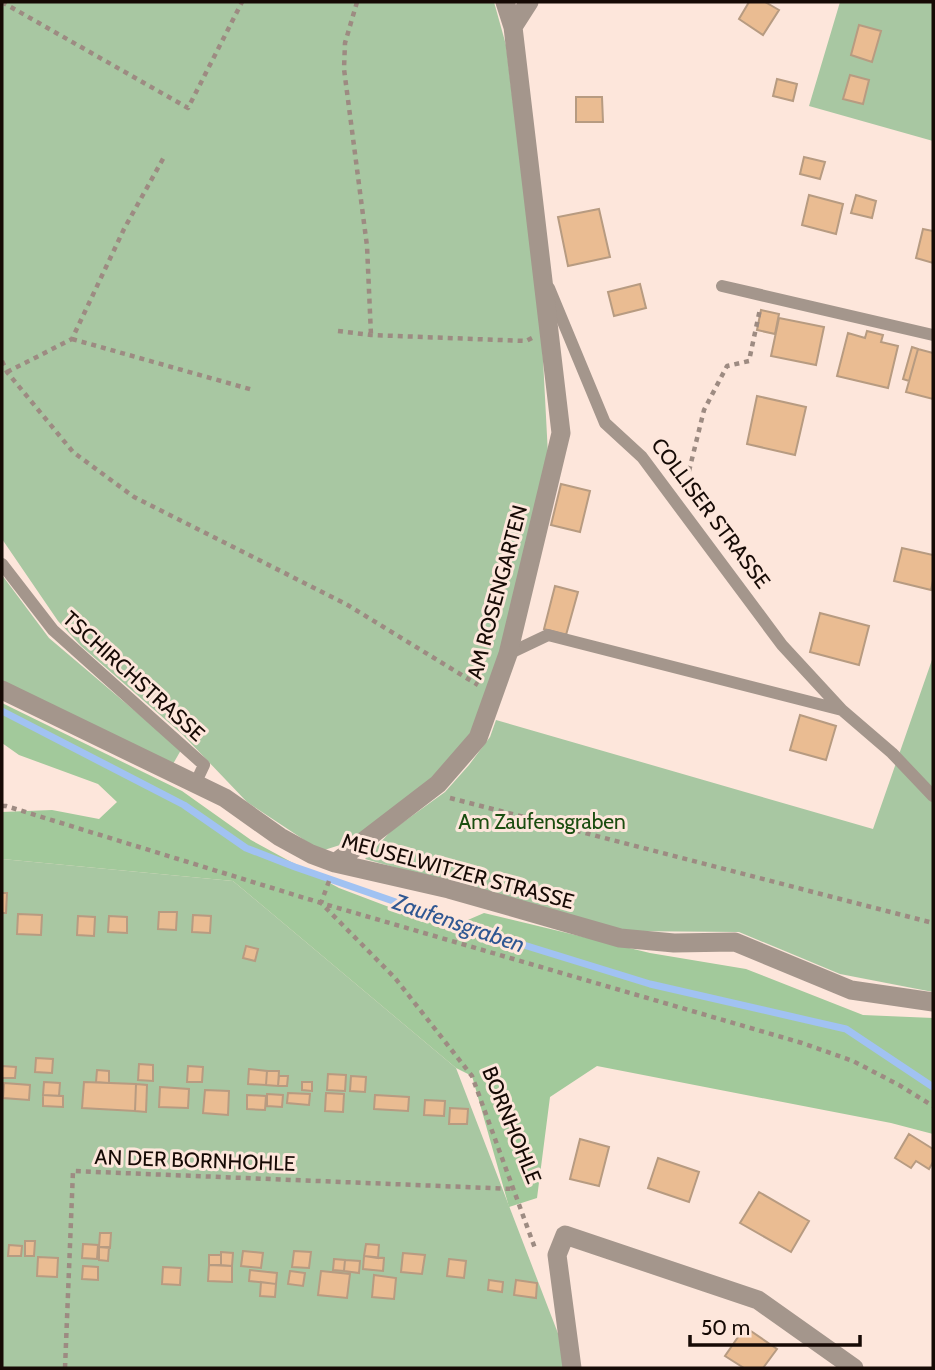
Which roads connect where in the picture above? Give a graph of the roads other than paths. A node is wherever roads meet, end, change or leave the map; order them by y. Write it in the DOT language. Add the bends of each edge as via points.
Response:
graph roads {
  1 [pos="505,2"];
  2 [pos="529,2"];
  3 [pos="513,27"];
  4 [pos="541,268"];
  5 [pos="722,286"];
  6 [pos="933,335"];
  7 [pos="2,564"];
  8 [pos="508,654"];
  9 [pos="2,690"];
  10 [pos="842,710"];
  11 [pos="195,784"];
  12 [pos="933,796"];
  13 [pos="335,863"];
  14 [pos="933,1002"];
  15 [pos="572,1368"];
  16 [pos="854,1368"];
  1 -- 3 [label="street, COLLISER STRASSE"];
  2 -- 3 [label="street"];
  3 -- 4 [label="street, COLLISER STRASSE"];
  4 -- 8 [label="street, AM ROSENGARTEN" via="561,433"];
  4 -- 10 [label="lane, COLLISER STRASSE" via="605,423 642,457 782,645"];
  5 -- 6 [label="lane"];
  7 -- 11 [label="lane, TSCHIRCHSTRASSE" via="52,630 204,765"];
  8 -- 10 [label="lane, COLLISER STRASSE" via="548,635"];
  8 -- 13 [label="street, AM ROSENGARTEN" via="478,738 438,784"];
  9 -- 11 [label="street, MEUSELWITZER STRASSE"];
  10 -- 12 [label="lane, COLLISER STRASSE"];
  11 -- 13 [label="street, MEUSELWITZER STRASSE" via="301,849"];
  13 -- 14 [label="street, MEUSELWITZER STRASSE" via="450,889 620,938 736,942 851,990"];
  15 -- 16 [label="street" via="556,1255 565,1235 758,1300"];
}
